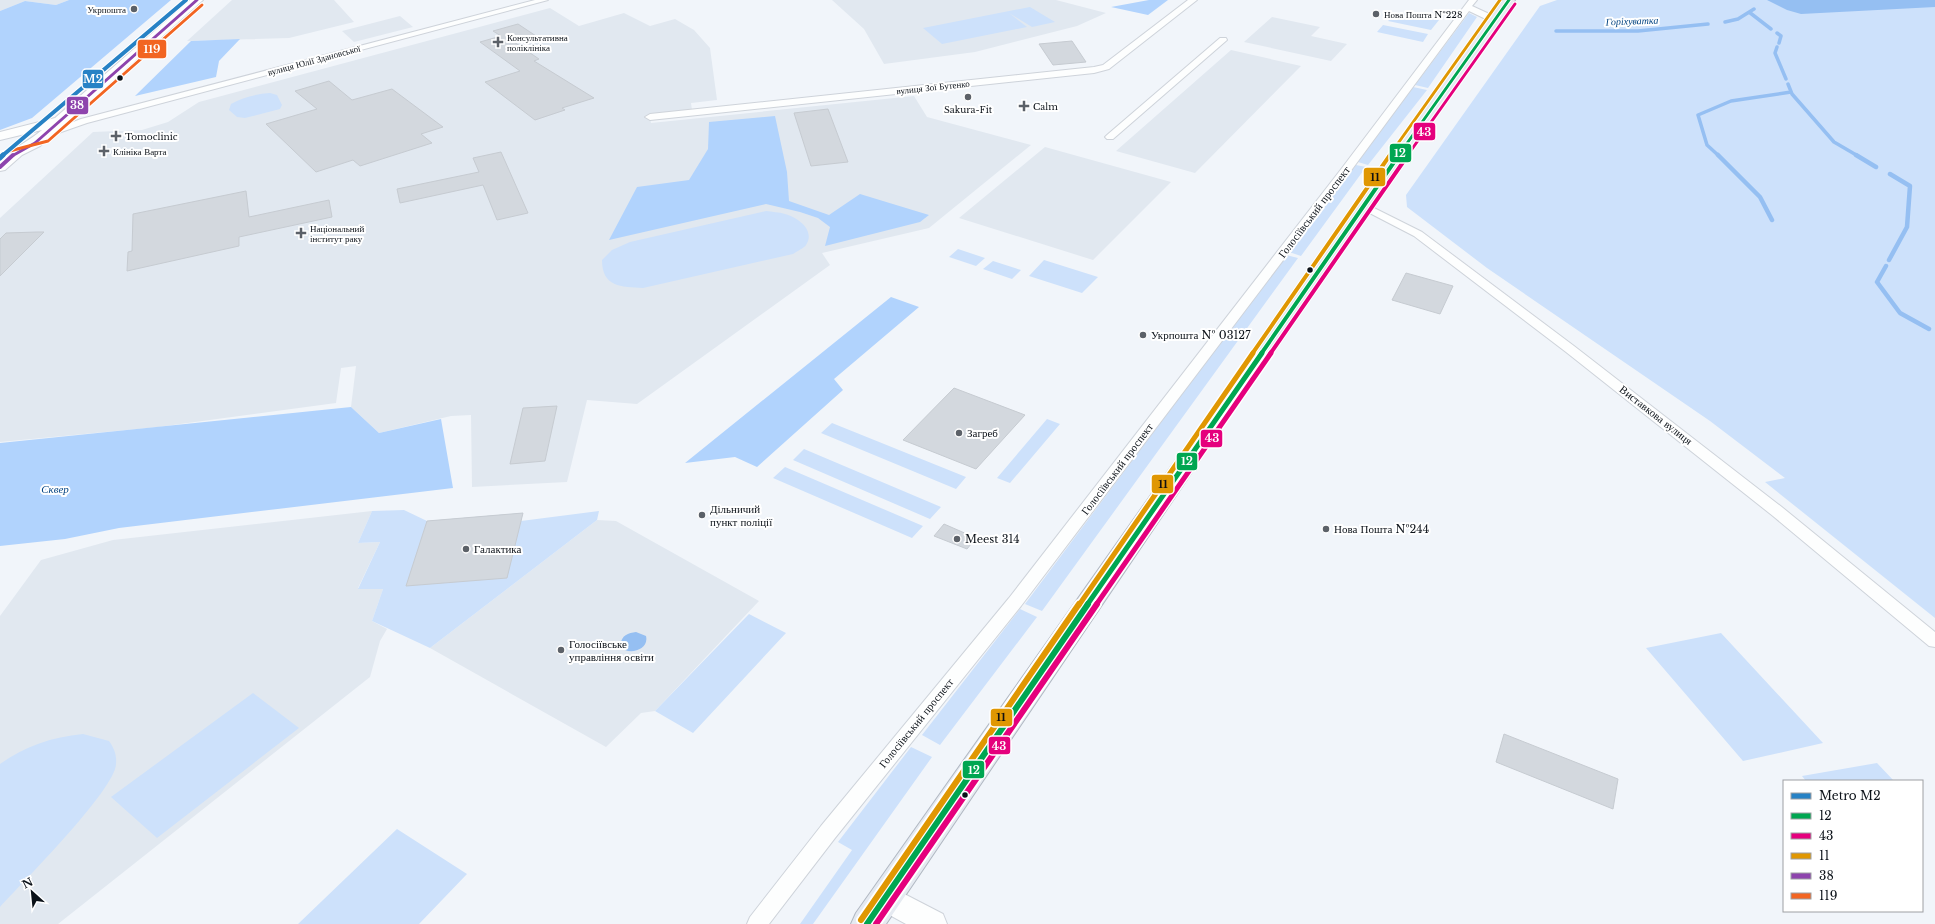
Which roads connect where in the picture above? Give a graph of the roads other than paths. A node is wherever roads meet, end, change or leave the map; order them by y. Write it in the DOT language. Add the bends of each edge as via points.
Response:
graph roads {
  1 [pos="197,0"];
  2 [pos="544,0"];
  3 [pos="1193,0"];
  4 [pos="1509,0"];
  5 [pos="1471,4"];
  6 [pos="1495,20"];
  7 [pos="1223,40"];
  8 [pos="650,117"];
  9 [pos="84,121"];
  10 [pos="60,122"];
  11 [pos="0,136"];
  12 [pos="1110,137"];
  13 [pos="40,139"];
  14 [pos="0,146"];
  15 [pos="0,167"];
  16 [pos="0,182"];
  17 [pos="1364,206"];
  18 [pos="1935,641"];
  19 [pos="885,897"];
  20 [pos="757,924"];
  21 [pos="867,924"];
  22 [pos="933,924"];
  1 -- 10 [label="main road"];
  2 -- 9 [label="street, вулиця Юлії Здановської"];
  3 -- 8 [label="street, вулиця Зої Бутенко" via="1106,67 1094,70"];
  4 -- 6 [label="highway"];
  5 -- 6 [label="street, Голосіївський проспект"];
  5 -- 20 [label="street, Голосіївський проспект" via="1015,602 828,832"];
  6 -- 17 [label="highway"];
  7 -- 12 [label="street"];
  9 -- 10 [label="street, вулиця Юлії Здановської"];
  9 -- 13 [label="street, вулиця Юлії Здановської"];
  10 -- 11 [label="main road, вулиця Юлії Здановської"];
  10 -- 13 [label="main road"];
  13 -- 14 [label="main road, вулиця Юлії Здановської"];
  13 -- 15 [label="main road"];
  13 -- 16 [label="main road" via="40,147"];
  17 -- 18 [label="street, Виставкова вулиця" via="1418,234 1564,345 1760,498"];
  17 -- 19 [label="highway"];
  19 -- 21 [label="highway"];
  19 -- 22 [label="main road"];
}
